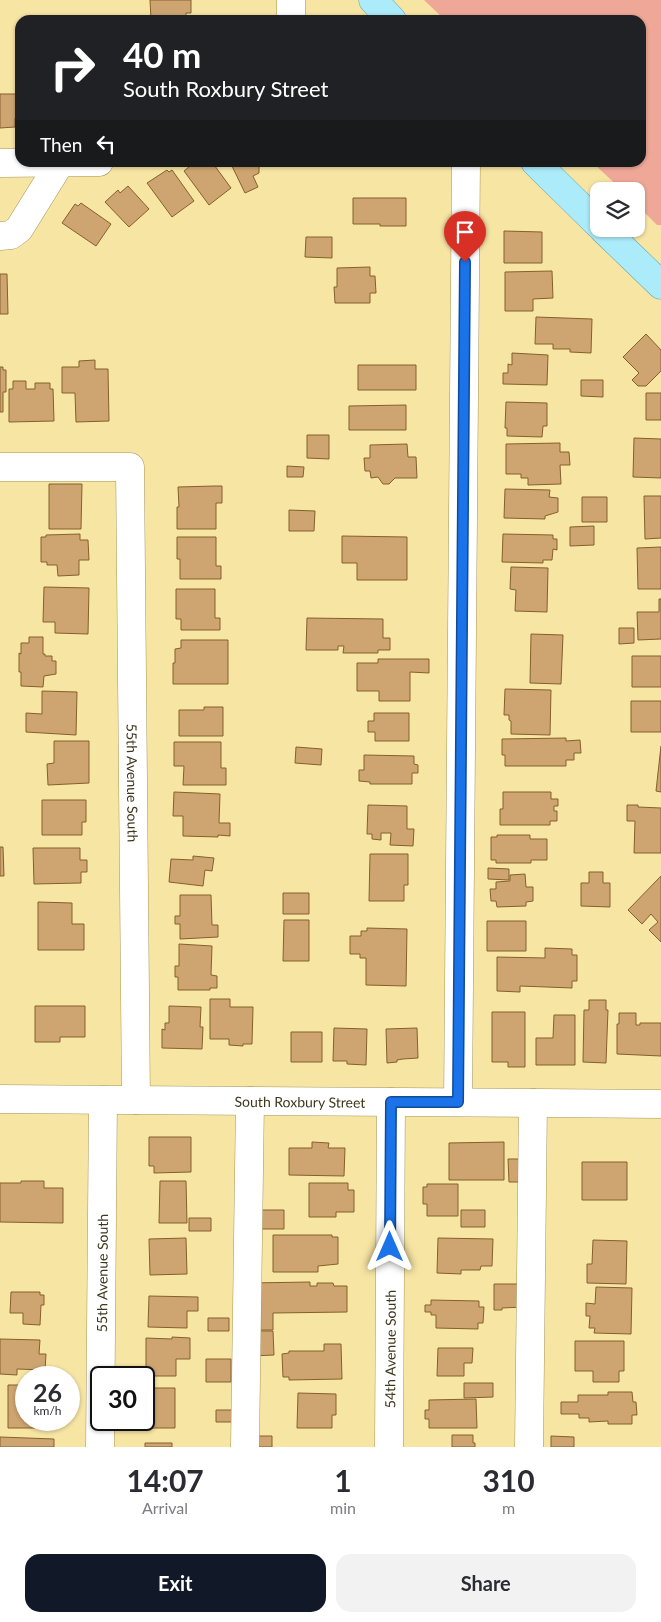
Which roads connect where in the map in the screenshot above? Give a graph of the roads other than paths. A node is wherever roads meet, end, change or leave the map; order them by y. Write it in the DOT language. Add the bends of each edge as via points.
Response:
graph roads {
  1 [pos="291,0"];
  2 [pos="372,0"];
  3 [pos="291,15"];
  4 [pos="387,15"];
  5 [pos="0,163"];
  6 [pos="15,163"];
  7 [pos="58,167"];
  8 [pos="466,167"];
  9 [pos="540,167"];
  10 [pos="590,215"];
  11 [pos="0,236"];
  12 [pos="611,237"];
  13 [pos="661,285"];
  14 [pos="0,467"];
  15 [pos="0,1099"];
  16 [pos="103,1100"];
  17 [pos="136,1100"];
  18 [pos="250,1100"];
  19 [pos="391,1102"];
  20 [pos="458,1102"];
  21 [pos="533,1103"];
  22 [pos="661,1104"];
  23 [pos="100,1447"];
  24 [pos="245,1447"];
  25 [pos="389,1447"];
  26 [pos="529,1447"];
  1 -- 3 [label="street"];
  2 -- 4 [label="main road"];
  5 -- 6 [label="street"];
  7 -- 11 [label="street" via="19,230"];
  8 -- 20 [label="street"];
  9 -- 10 [label="main road"];
  12 -- 13 [label="main road"];
  14 -- 17 [label="street, 55th Avenue South" via="130,467"];
  15 -- 16 [label="street, South Roxbury Street"];
  16 -- 17 [label="street, South Roxbury Street"];
  16 -- 23 [label="street, 55th Avenue South"];
  17 -- 18 [label="street, South Roxbury Street"];
  18 -- 19 [label="street, South Roxbury Street"];
  18 -- 24 [label="street"];
  19 -- 20 [label="street, South Roxbury Street"];
  19 -- 25 [label="street, 54th Avenue South"];
  20 -- 21 [label="street, South Roxbury Street"];
  21 -- 22 [label="street, South Roxbury Street"];
  21 -- 26 [label="street"];
}
